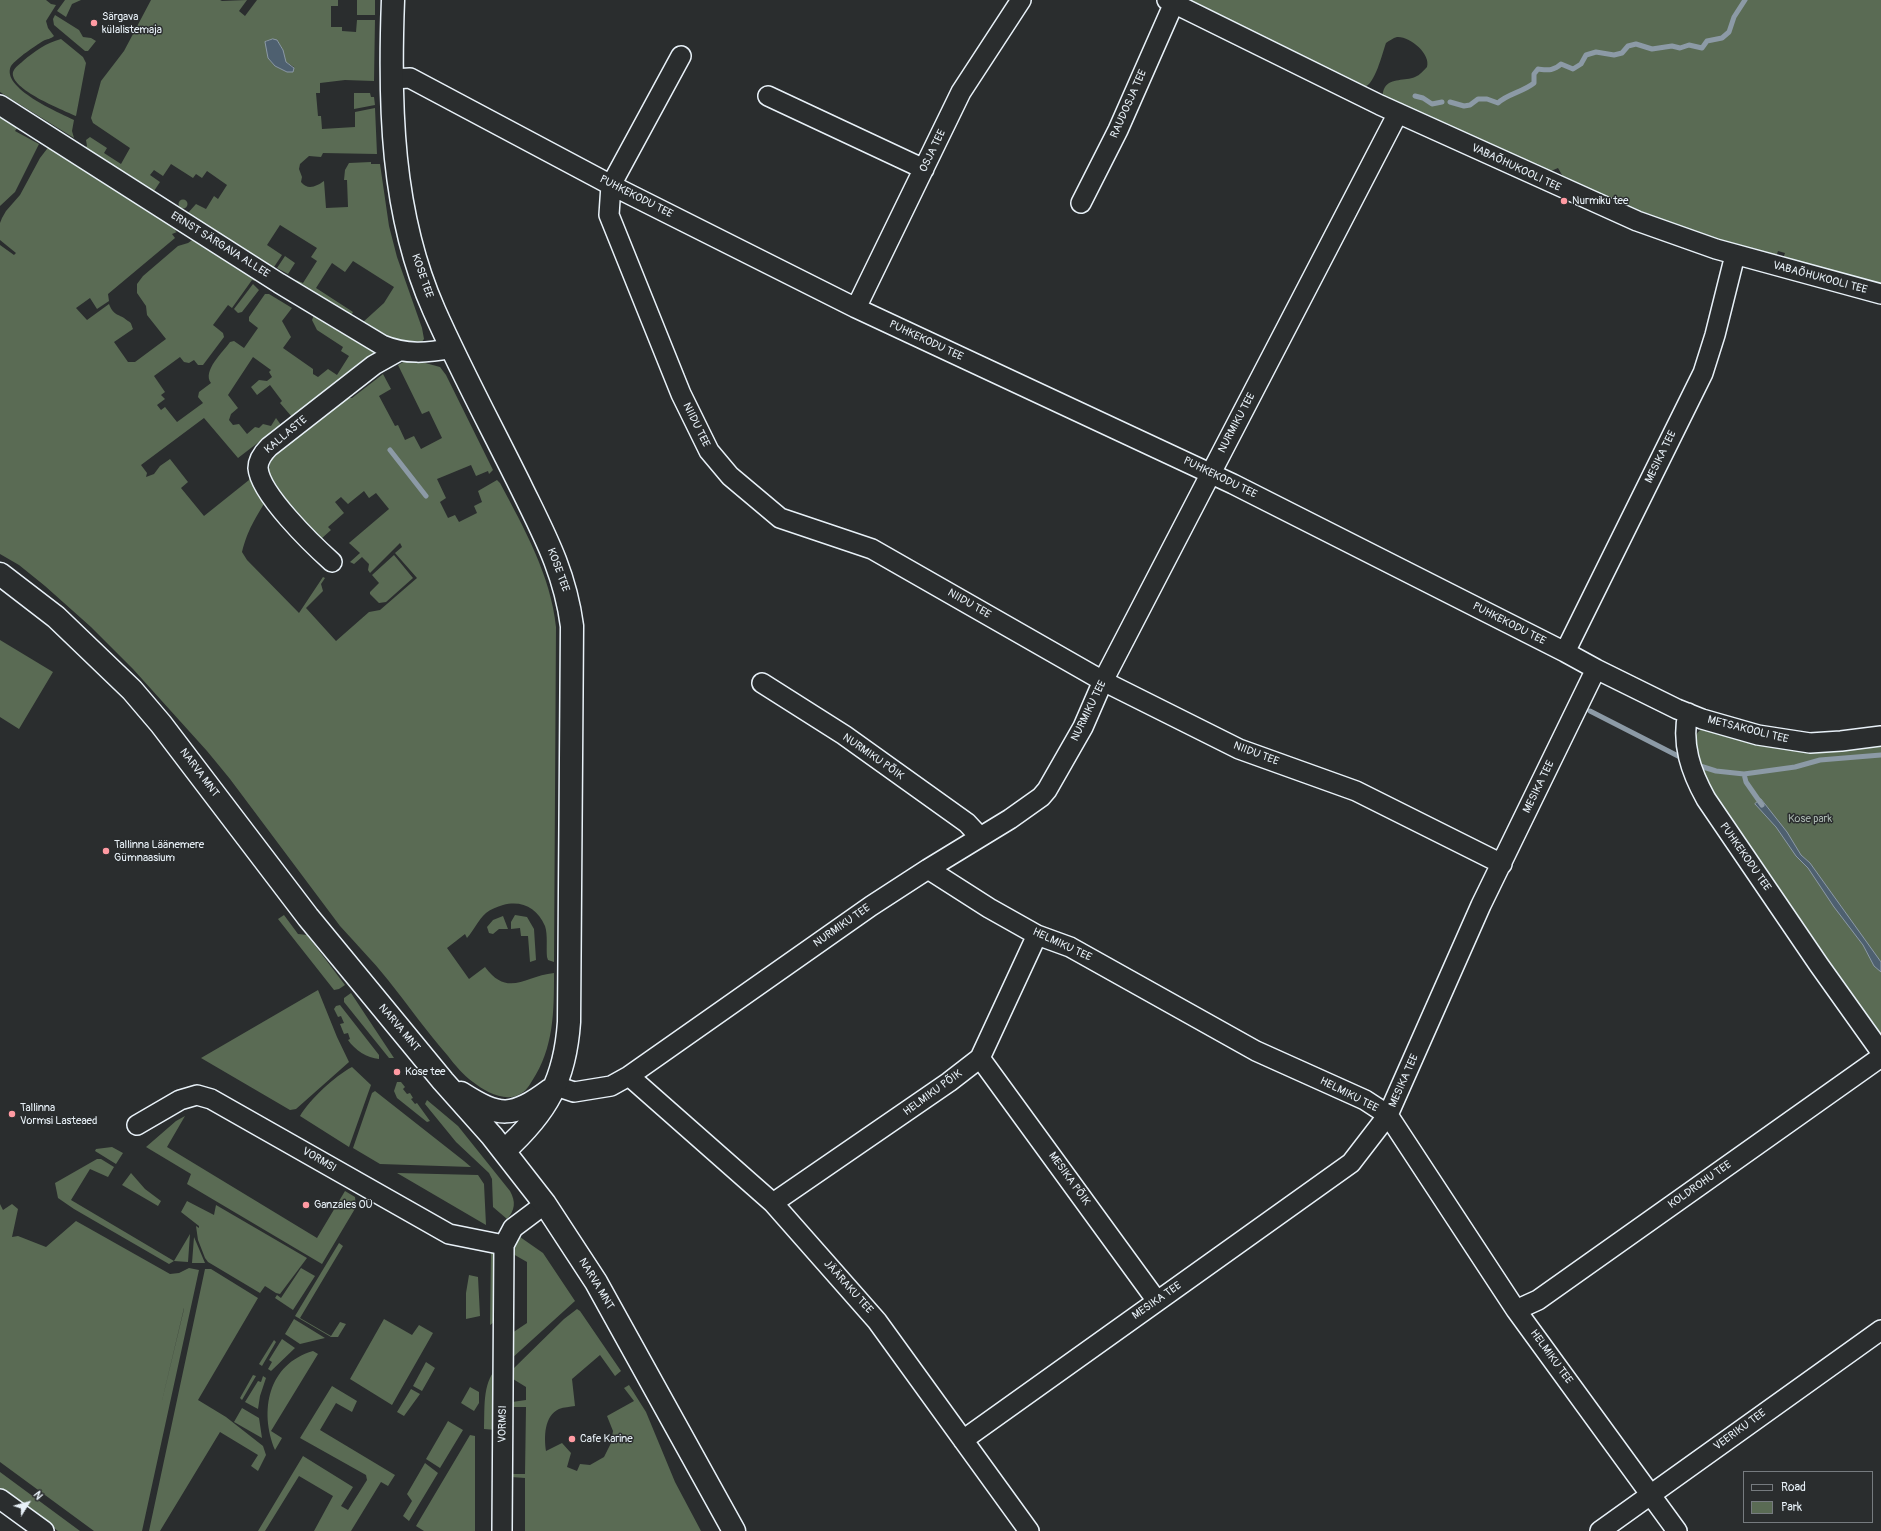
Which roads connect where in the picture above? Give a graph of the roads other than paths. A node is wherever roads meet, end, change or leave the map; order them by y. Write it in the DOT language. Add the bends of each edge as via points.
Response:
graph roads {
  1 [pos="393,0"];
  2 [pos="1021,0"];
  3 [pos="1171,2"];
  4 [pos="681,56"];
  5 [pos="392,79"];
  6 [pos="768,96"];
  7 [pos="0,105"];
  8 [pos="1398,113"];
  9 [pos="924,169"];
  10 [pos="611,185"];
  11 [pos="1081,203"];
  12 [pos="1735,255"];
  13 [pos="1881,294"];
  14 [pos="856,308"];
  15 [pos="452,348"];
  16 [pos="400,350"];
  17 [pos="1211,473"];
  18 [pos="332,562"];
  19 [pos="0,574"];
  20 [pos="1565,652"];
  21 [pos="1596,669"];
  22 [pos="1103,681"];
  23 [pos="762,683"];
  24 [pos="1688,713"];
  25 [pos="1881,736"];
  26 [pos="980,837"];
  27 [pos="1502,864"];
  28 [pos="928,869"];
  29 [pos="1038,935"];
  30 [pos="1881,1052"];
  31 [pos="1881,1057"];
  32 [pos="980,1058"];
  33 [pos="629,1076"];
  34 [pos="443,1081"];
  35 [pos="556,1086"];
  36 [pos="1388,1115"];
  37 [pos="137,1125"];
  38 [pos="504,1151"];
  39 [pos="773,1203"];
  40 [pos="545,1204"];
  41 [pos="504,1245"];
  42 [pos="1157,1301"];
  43 [pos="1516,1310"];
  44 [pos="1881,1330"];
  45 [pos="963,1440"];
  46 [pos="1651,1494"];
  47 [pos="0,1499"];
  48 [pos="44,1531"];
  49 [pos="502,1531"];
  50 [pos="734,1531"];
  51 [pos="1029,1531"];
  52 [pos="1600,1531"];
  53 [pos="1677,1531"];
  1 -- 5 [label="main road, KOSE TEE"];
  2 -- 9 [label="street, OSJA TEE" via="961,92"];
  3 -- 8 [label="street, VABAÕHUKOOLI TEE"];
  3 -- 11 [label="street, RAUDOSJA TEE" via="1118,130"];
  4 -- 10 [label="street"];
  5 -- 10 [label="street, PUHKEKODU TEE" via="410,78"];
  5 -- 15 [label="main road, KOSE TEE" via="396,158 408,232 428,295"];
  6 -- 9 [label="street"];
  7 -- 16 [label="street, ERNST SÄRGAVA ALLEE" via="279,282 382,345"];
  8 -- 12 [label="street, VABAÕHUKOOLI TEE" via="1616,212 1668,233"];
  8 -- 17 [label="street, NURMIKU TEE"];
  9 -- 14 [label="street, OSJA TEE"];
  10 -- 14 [label="street, PUHKEKODU TEE"];
  10 -- 22 [label="street, NIIDU TEE" via="609,215 681,394 709,452 730,476 780,518 872,549"];
  12 -- 13 [label="street, VABAÕHUKOOLI TEE"];
  12 -- 20 [label="street, MESIKA TEE" via="1703,373"];
  14 -- 17 [label="street, PUHKEKODU TEE"];
  15 -- 16 [label="street, ERNST SÄRGAVA ALLEE" via="426,353"];
  15 -- 35 [label="main road, KOSE TEE" via="550,548 563,580 570,612 573,655 569,1022 564,1062"];
  16 -- 18 [label="street, KALLASTE" via="374,365 269,447 259,461 259,473 268,490 299,530"];
  17 -- 20 [label="street, PUHKEKODU TEE"];
  17 -- 22 [label="street, NURMIKU TEE"];
  19 -- 34 [label="main road, NARVA MNT" via="56,617 132,690 308,917"];
  20 -- 21 [label="street, PUHKEKODU TEE"];
  21 -- 24 [label="street, PUHKEKODU TEE"];
  21 -- 27 [label="street, MESIKA TEE"];
  22 -- 26 [label="street, NURMIKU TEE" via="1083,727 1047,790 1010,819"];
  22 -- 27 [label="street, NIIDU TEE" via="1240,749 1356,791"];
  23 -- 26 [label="street, NURMIKU PÕIK" via="850,740 967,823"];
  24 -- 25 [label="street, METSAKOOLI TEE" via="1758,735 1795,742"];
  24 -- 30 [label="street, PUHKEKODU TEE" via="1685,729 1686,749 1695,778 1706,799"];
  26 -- 28 [label="street, NURMIKU TEE"];
  27 -- 36 [label="street, MESIKA TEE" via="1481,905"];
  28 -- 29 [label="street, HELMIKU TEE" via="989,908"];
  28 -- 33 [label="street, NURMIKU TEE" via="871,906"];
  29 -- 32 [label="street, HELMIKU PÕIK"];
  29 -- 36 [label="street, HELMIKU TEE" via="1070,947 1256,1051 1365,1100"];
  31 -- 43 [label="street, KOLDROHU TEE" via="1538,1300"];
  32 -- 39 [label="street, HELMIKU PÕIK"];
  32 -- 42 [label="street, MESIKA PÕIK"];
  33 -- 35 [label="street, NURMIKU TEE" via="611,1086 574,1092"];
  33 -- 39 [label="street, JÄÄRAKU TEE"];
  34 -- 35 [label="main road" via="483,1106 503,1112 524,1108"];
  34 -- 38 [label="main road, NARVA MNT"];
  35 -- 38 [label="main road, KOSE TEE" via="534,1121"];
  36 -- 42 [label="street, MESIKA TEE" via="1351,1163"];
  36 -- 43 [label="street, HELMIKU TEE"];
  37 -- 41 [label="street, VORMSI" via="180,1100 197,1095 211,1099 449,1234"];
  38 -- 40 [label="main road, NARVA MNT"];
  39 -- 45 [label="street, JÄÄRAKU TEE" via="877,1320"];
  40 -- 41 [label="street, VORMSI" via="513,1228"];
  40 -- 50 [label="main road, NARVA MNT" via="596,1282"];
  41 -- 49 [label="street, VORMSI"];
  42 -- 45 [label="street, MESIKA TEE"];
  43 -- 46 [label="street, HELMIKU TEE"];
  44 -- 46 [label="street, VEERIKU TEE"];
  45 -- 51 [label="street, JÄÄRAKU TEE"];
  46 -- 52 [label="street, VEERIKU TEE"];
  46 -- 53 [label="street, HELMIKU TEE"];
  47 -- 48 [label="street"];
}
